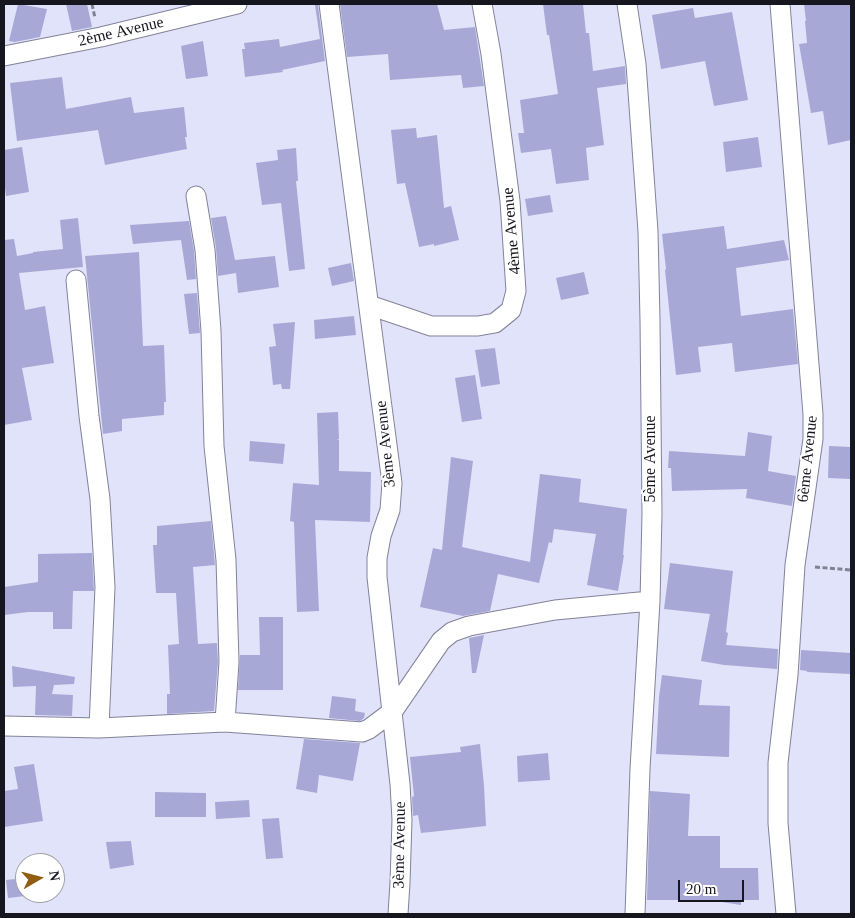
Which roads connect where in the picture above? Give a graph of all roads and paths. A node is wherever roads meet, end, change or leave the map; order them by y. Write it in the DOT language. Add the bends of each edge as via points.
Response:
graph roads {
  1 [pos="237,4"];
  2 [pos="329,4"];
  3 [pos="482,4"];
  4 [pos="627,4"];
  5 [pos="780,4"];
  6 [pos="4,56"];
  7 [pos="196,196"];
  8 [pos="76,280"];
  9 [pos="370,305"];
  10 [pos="795,565"];
  11 [pos="851,570"];
  12 [pos="650,601"];
  13 [pos="393,711"];
  14 [pos="225,722"];
  15 [pos="4,726"];
  16 [pos="99,728"];
  17 [pos="398,914"];
  18 [pos="635,914"];
  19 [pos="786,914"];
  1 -- 6 [label="street, 2ème Avenue" via="101,37"];
  2 -- 9 [label="street, 3ème Avenue"];
  3 -- 9 [label="street, 4ème Avenue" via="492,54 510,201 516,291 511,310 495,323 431,326"];
  4 -- 12 [label="street, 5ème Avenue" via="636,64 648,231"];
  5 -- 10 [label="street, 6ème Avenue" via="814,414"];
  7 -- 14 [label="street" via="205,250 214,446 226,560 228,662"];
  8 -- 16 [label="street" via="100,499 105,586"];
  9 -- 13 [label="street, 3ème Avenue" via="392,483 390,510 377,558 377,577"];
  10 -- 11 [label="path"];
  10 -- 19 [label="street, 6ème Avenue" via="778,763 778,823"];
  12 -- 13 [label="street" via="555,610 452,632 441,641"];
  12 -- 18 [label="street, 5ème Avenue"];
  13 -- 14 [label="street" via="362,732"];
  13 -- 17 [label="street, 3ème Avenue" via="402,820"];
  14 -- 16 [label="street"];
  15 -- 16 [label="street"];
}
